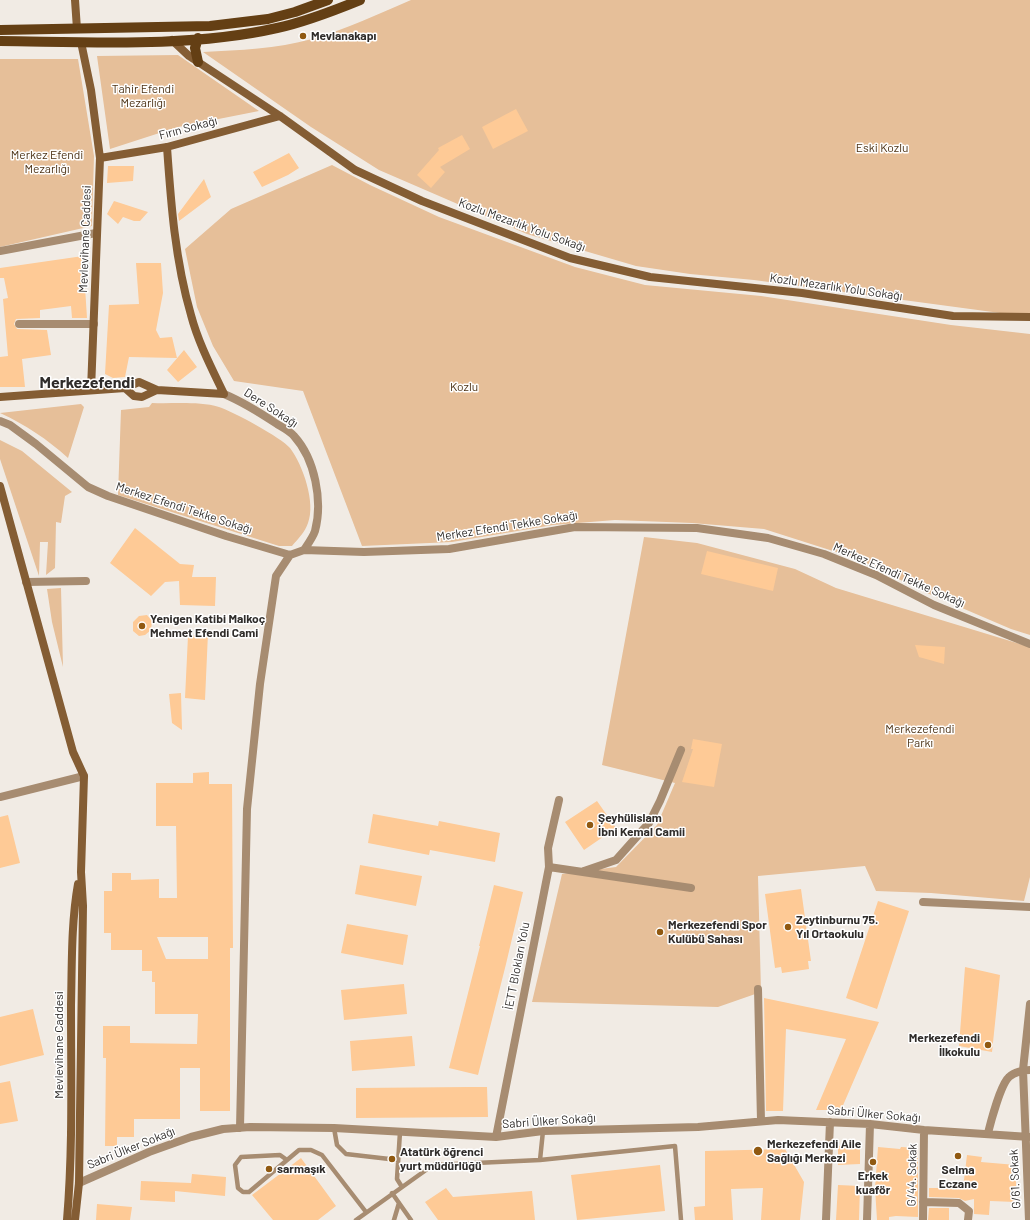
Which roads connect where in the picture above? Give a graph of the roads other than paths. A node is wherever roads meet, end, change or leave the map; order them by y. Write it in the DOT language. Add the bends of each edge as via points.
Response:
graph roads {
  1 [pos="75,0"];
  2 [pos="328,0"];
  3 [pos="360,0"];
  4 [pos="163,27"];
  5 [pos="77,29"];
  6 [pos="0,30"];
  7 [pos="198,38"];
  8 [pos="172,40"];
  9 [pos="0,41"];
  10 [pos="81,42"];
  11 [pos="198,62"];
  12 [pos="280,116"];
  13 [pos="167,147"];
  14 [pos="100,158"];
  15 [pos="96,233"];
  16 [pos="0,250"];
  17 [pos="1030,317"];
  18 [pos="19,324"];
  19 [pos="94,324"];
  20 [pos="125,388"];
  21 [pos="91,390"];
  22 [pos="157,390"];
  23 [pos="224,394"];
  24 [pos="0,397"];
  25 [pos="0,421"];
  26 [pos="0,486"];
  27 [pos="304,550"];
  28 [pos="290,555"];
  29 [pos="86,581"];
  30 [pos="26,582"];
  31 [pos="1030,644"];
  32 [pos="681,750"];
  33 [pos="84,776"];
  34 [pos="0,797"];
  35 [pos="559,800"];
  36 [pos="549,867"];
  37 [pos="584,871"];
  38 [pos="690,888"];
  39 [pos="923,902"];
  40 [pos="1030,907"];
  41 [pos="758,989"];
  42 [pos="1030,1004"];
  43 [pos="1028,1031"];
  44 [pos="1027,1070"];
  45 [pos="761,1121"];
  46 [pos="830,1122"];
  47 [pos="870,1124"];
  48 [pos="240,1128"];
  49 [pos="334,1128"];
  50 [pos="924,1130"];
  51 [pos="543,1131"];
  52 [pos="400,1132"];
  53 [pos="988,1133"];
  54 [pos="496,1137"];
  55 [pos="1027,1137"];
  56 [pos="287,1160"];
  57 [pos="398,1160"];
  58 [pos="540,1160"];
  59 [pos="75,1182"];
  60 [pos="402,1187"];
  61 [pos="392,1193"];
  62 [pos="923,1202"];
  63 [pos="399,1203"];
  64 [pos="366,1212"];
  65 [pos="67,1220"];
  66 [pos="75,1220"];
  67 [pos="356,1220"];
  68 [pos="394,1220"];
  69 [pos="411,1220"];
  70 [pos="681,1220"];
  71 [pos="826,1220"];
  72 [pos="867,1220"];
  73 [pos="923,1220"];
  74 [pos="968,1220"];
  75 [pos="1029,1220"];
  1 -- 5 [label="street"];
  2 -- 4 [label="main road" via="268,19 210,26"];
  3 -- 7 [label="main road" via="277,28 240,35"];
  4 -- 5 [label="main road"];
  4 -- 8 [label="main road"];
  5 -- 6 [label="main road"];
  5 -- 10 [label="main road"];
  7 -- 8 [label="main road"];
  7 -- 11 [label="main road" via="195,48"];
  8 -- 10 [label="main road"];
  8 -- 11 [label="street, Kozlu Mezarlık Yolu Sokağı"];
  9 -- 10 [label="main road"];
  10 -- 14 [label="street, Mevlevihane Caddesi" via="91,90"];
  11 -- 12 [label="street, Kozlu Mezarlık Yolu Sokağı"];
  12 -- 13 [label="street, Fırın Sokağı"];
  12 -- 17 [label="street, Kozlu Mezarlık Yolu Sokağı" via="355,170 422,201 570,258 650,277 802,293 953,316"];
  13 -- 14 [label="street, Fırın Sokağı"];
  13 -- 23 [label="street" via="175,238 182,282 191,317"];
  14 -- 15 [label="street, Mevlevihane Caddesi"];
  15 -- 16 [label="street"];
  15 -- 19 [label="street, Mevlevihane Caddesi"];
  18 -- 19 [label="street"];
  19 -- 21 [label="street, Mevlevihane Caddesi"];
  20 -- 21 [label="street"];
  20 -- 22 [label="street" via="139,382"];
  20 -- 22 [label="street, Dere Sokağı" via="134,396 142,397"];
  21 -- 24 [label="street"];
  22 -- 23 [label="street, Dere Sokağı"];
  23 -- 27 [label="street, Dere Sokağı" via="246,403 293,435 305,450 317,492 318,513 315,532"];
  25 -- 28 [label="street, Merkez Efendi Tekke Sokağı" via="10,425 36,444 88,487 211,531"];
  26 -- 30 [label="street"];
  27 -- 28 [label="street, Merkez Efendi Tekke Sokağı"];
  27 -- 31 [label="street, Merkez Efendi Tekke Sokağı" via="364,552 449,549 575,527 697,528 768,538 824,554 876,575 934,605"];
  28 -- 48 [label="street" via="276,576 260,684 247,809"];
  29 -- 30 [label="street"];
  30 -- 33 [label="street" via="73,752"];
  32 -- 37 [label="street" via="649,823 616,860"];
  33 -- 34 [label="street"];
  33 -- 59 [label="street, Mevlevihane Caddesi"];
  35 -- 36 [label="street, İETT Blokları Yolu" via="548,848"];
  36 -- 37 [label="street"];
  36 -- 54 [label="street, İETT Blokları Yolu"];
  37 -- 38 [label="street"];
  39 -- 40 [label="street"];
  41 -- 45 [label="street"];
  42 -- 43 [label="street, G/61. Sokak"];
  43 -- 44 [label="street, G/61. Sokak"];
  44 -- 53 [label="street" via="1009,1077 1001,1091"];
  44 -- 55 [label="street, G/61. Sokak"];
  45 -- 46 [label="street, Sabri Ülker Sokağı"];
  45 -- 51 [label="street, Sabri Ülker Sokağı" via="698,1127"];
  46 -- 47 [label="street, Sabri Ülker Sokağı"];
  46 -- 71 [label="street"];
  47 -- 50 [label="street, Sabri Ülker Sokağı"];
  47 -- 72 [label="street"];
  48 -- 49 [label="street, Sabri Ülker Sokağı"];
  48 -- 59 [label="street, Sabri Ülker Sokağı" via="223,1129 191,1137"];
  49 -- 52 [label="street, Sabri Ülker Sokağı"];
  49 -- 57 [label="lane" via="337,1145 346,1154"];
  50 -- 53 [label="street, Sabri Ülker Sokağı"];
  50 -- 62 [label="street, G/44. Sokak"];
  51 -- 54 [label="street, Sabri Ülker Sokağı"];
  51 -- 58 [label="lane"];
  52 -- 54 [label="street, Sabri Ülker Sokağı"];
  52 -- 57 [label="lane"];
  53 -- 55 [label="street, Sabri Ülker Sokağı"];
  55 -- 75 [label="street, G/61. Sokak"];
  56 -- 56 [label="lane" via="249,1192 243,1192 238,1188 235,1165 241,1156 280,1156"];
  56 -- 64 [label="lane" via="299,1150 311,1150 322,1155"];
  57 -- 60 [label="lane" via="397,1179"];
  58 -- 60 [label="lane" via="433,1165"];
  58 -- 70 [label="lane" via="674,1146"];
  59 -- 65 [label="street, Mevlevihane Caddesi"];
  59 -- 66 [label="street, Mevlevihane Caddesi"];
  60 -- 61 [label="lane"];
  61 -- 63 [label="lane"];
  61 -- 64 [label="lane"];
  62 -- 73 [label="street, G/44. Sokak"];
  62 -- 74 [label="street" via="959,1203 969,1211"];
  63 -- 68 [label="lane"];
  63 -- 69 [label="lane"];
  64 -- 67 [label="lane"];
}
